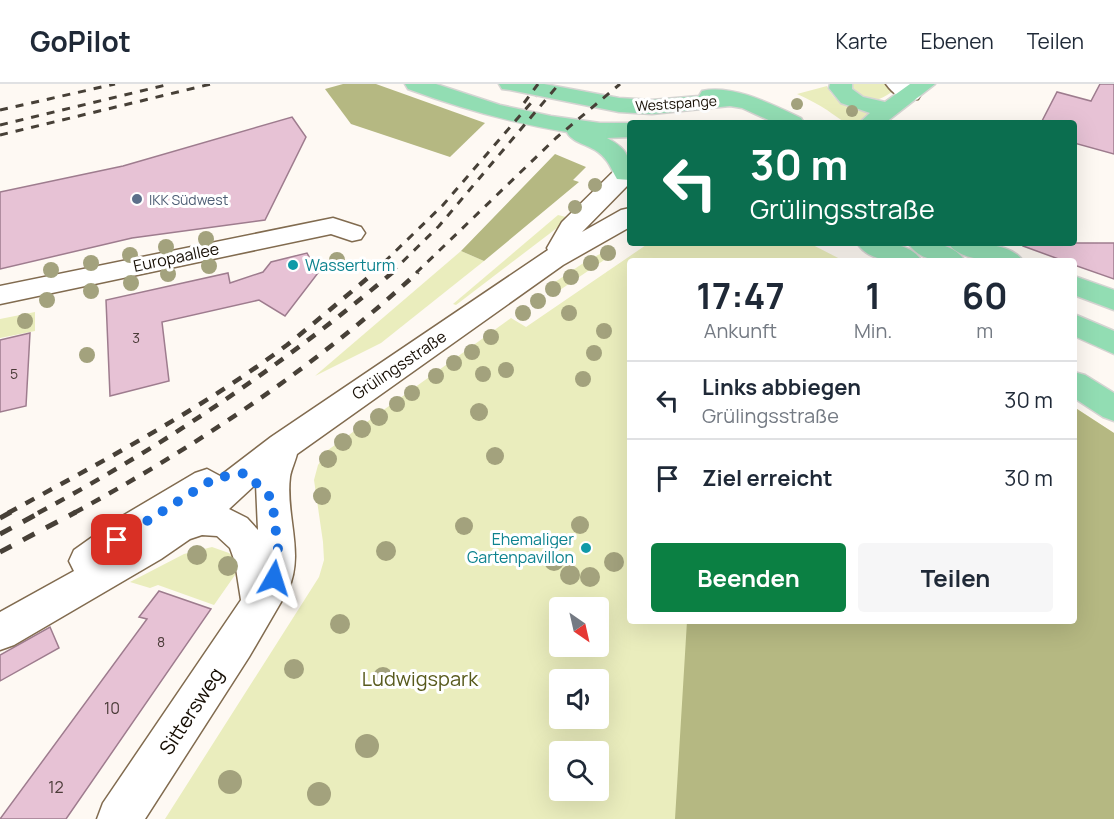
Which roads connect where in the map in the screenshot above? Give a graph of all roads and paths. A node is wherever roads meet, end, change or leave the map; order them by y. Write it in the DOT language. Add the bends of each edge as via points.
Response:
graph roads {
  1 [pos="416,84"];
  2 [pos="462,84"];
  3 [pos="510,84"];
  4 [pos="585,84"];
  5 [pos="841,84"];
  6 [pos="761,87"];
  7 [pos="910,87"];
  8 [pos="732,99"];
  9 [pos="889,109"];
  10 [pos="688,120"];
  11 [pos="787,120"];
  12 [pos="874,120"];
  13 [pos="536,121"];
  14 [pos="627,127"];
  15 [pos="627,129"];
  16 [pos="627,169"];
  17 [pos="627,172"];
  18 [pos="627,218"];
  19 [pos="352,233"];
  20 [pos="858,246"];
  21 [pos="876,246"];
  22 [pos="926,246"];
  23 [pos="969,246"];
  24 [pos="877,258"];
  25 [pos="902,258"];
  26 [pos="946,258"];
  27 [pos="1001,258"];
  28 [pos="553,259"];
  29 [pos="1077,286"];
  30 [pos="0,295"];
  31 [pos="1114,300"];
  32 [pos="1077,385"];
  33 [pos="1114,409"];
  34 [pos="283,446"];
  35 [pos="232,496"];
  36 [pos="272,499"];
  37 [pos="261,602"];
  38 [pos="0,617"];
  39 [pos="0,632"];
  40 [pos="119,819"];
  1 -- 13 [label="main road, Westspange" via="482,108"];
  2 -- 14 [label="main road, Westspange" via="565,107"];
  3 -- 8 [label="main road, Westspange" via="592,102 641,107"];
  4 -- 8 [label="main road, Westspange" via="639,93 688,92"];
  5 -- 9 [label="main road" via="851,101"];
  6 -- 8 [label="main road"];
  7 -- 9 [label="main road"];
  8 -- 10 [label="main road"];
  8 -- 11 [label="main road"];
  9 -- 12 [label="main road"];
  13 -- 15 [label="main road, Westspange" via="617,132"];
  13 -- 16 [label="main road" via="605,145"];
  17 -- 28 [label="street, Grülingsstraße" via="571,228"];
  18 -- 28 [label="street, Grülingsstraße"];
  19 -- 30 [label="street, Europaallee" via="333,226"];
  20 -- 24 [label="main road"];
  21 -- 25 [label="main road"];
  22 -- 26 [label="main road"];
  23 -- 27 [label="main road"];
  28 -- 34 [label="street, Grülingsstraße"];
  29 -- 31 [label="main road"];
  32 -- 33 [label="main road"];
  34 -- 35 [label="street, Grülingsstraße"];
  34 -- 36 [label="street, Sittersweg" via="273,477"];
  35 -- 36 [label="street"];
  35 -- 37 [label="street" via="254,555"];
  35 -- 38 [label="street, Grülingsstraße" via="215,478"];
  35 -- 39 [label="street" via="210,520 181,526"];
  36 -- 37 [label="street, Sittersweg" via="278,549 274,578"];
  37 -- 40 [label="street, Sittersweg"];
}
